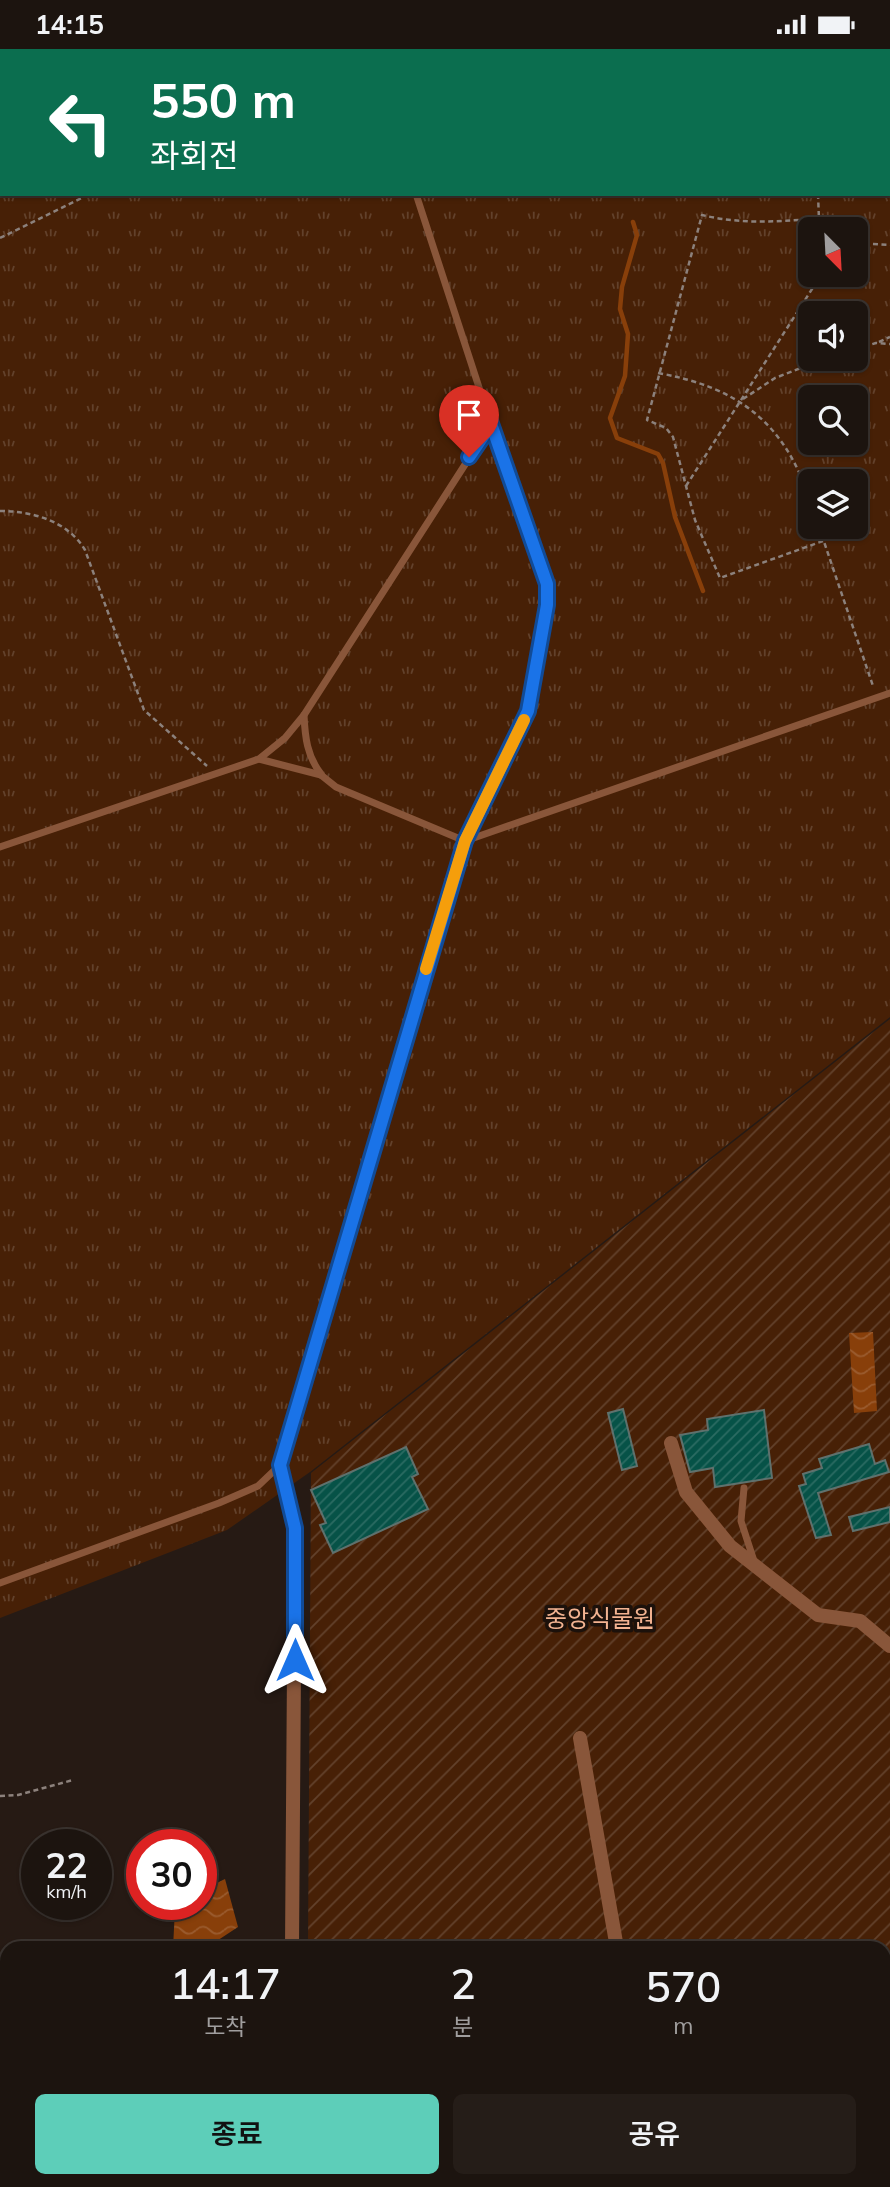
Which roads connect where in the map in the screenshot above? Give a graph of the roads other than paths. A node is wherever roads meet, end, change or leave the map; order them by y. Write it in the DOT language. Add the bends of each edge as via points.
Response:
graph roads {
  1 [pos="417,196"];
  2 [pos="489,418"];
  3 [pos="890,693"];
  4 [pos="304,715"];
  5 [pos="259,759"];
  6 [pos="321,775"];
  7 [pos="465,841"];
  8 [pos="0,847"];
  9 [pos="671,1443"];
  10 [pos="280,1465"];
  11 [pos="744,1488"];
  12 [pos="756,1565"];
  13 [pos="0,1583"];
  14 [pos="890,1646"];
  15 [pos="580,1738"];
  16 [pos="292,1941"];
  17 [pos="616,1941"];
  1 -- 2 [label="lane"];
  2 -- 4 [label="lane" via="484,435"];
  2 -- 7 [label="lane" via="547,584 547,605 528,711"];
  3 -- 7 [label="lane"];
  4 -- 5 [label="lane"];
  4 -- 6 [label="lane" via="306,741"];
  5 -- 6 [label="lane"];
  5 -- 8 [label="lane"];
  6 -- 7 [label="lane" via="335,787"];
  7 -- 10 [label="lane"];
  9 -- 12 [label="street" via="686,1492 730,1546"];
  10 -- 13 [label="lane" via="258,1486 219,1503"];
  10 -- 16 [label="street" via="295,1528"];
  11 -- 12 [label="lane" via="741,1521"];
  12 -- 14 [label="street" via="818,1615 859,1621"];
  15 -- 17 [label="street"];
}
